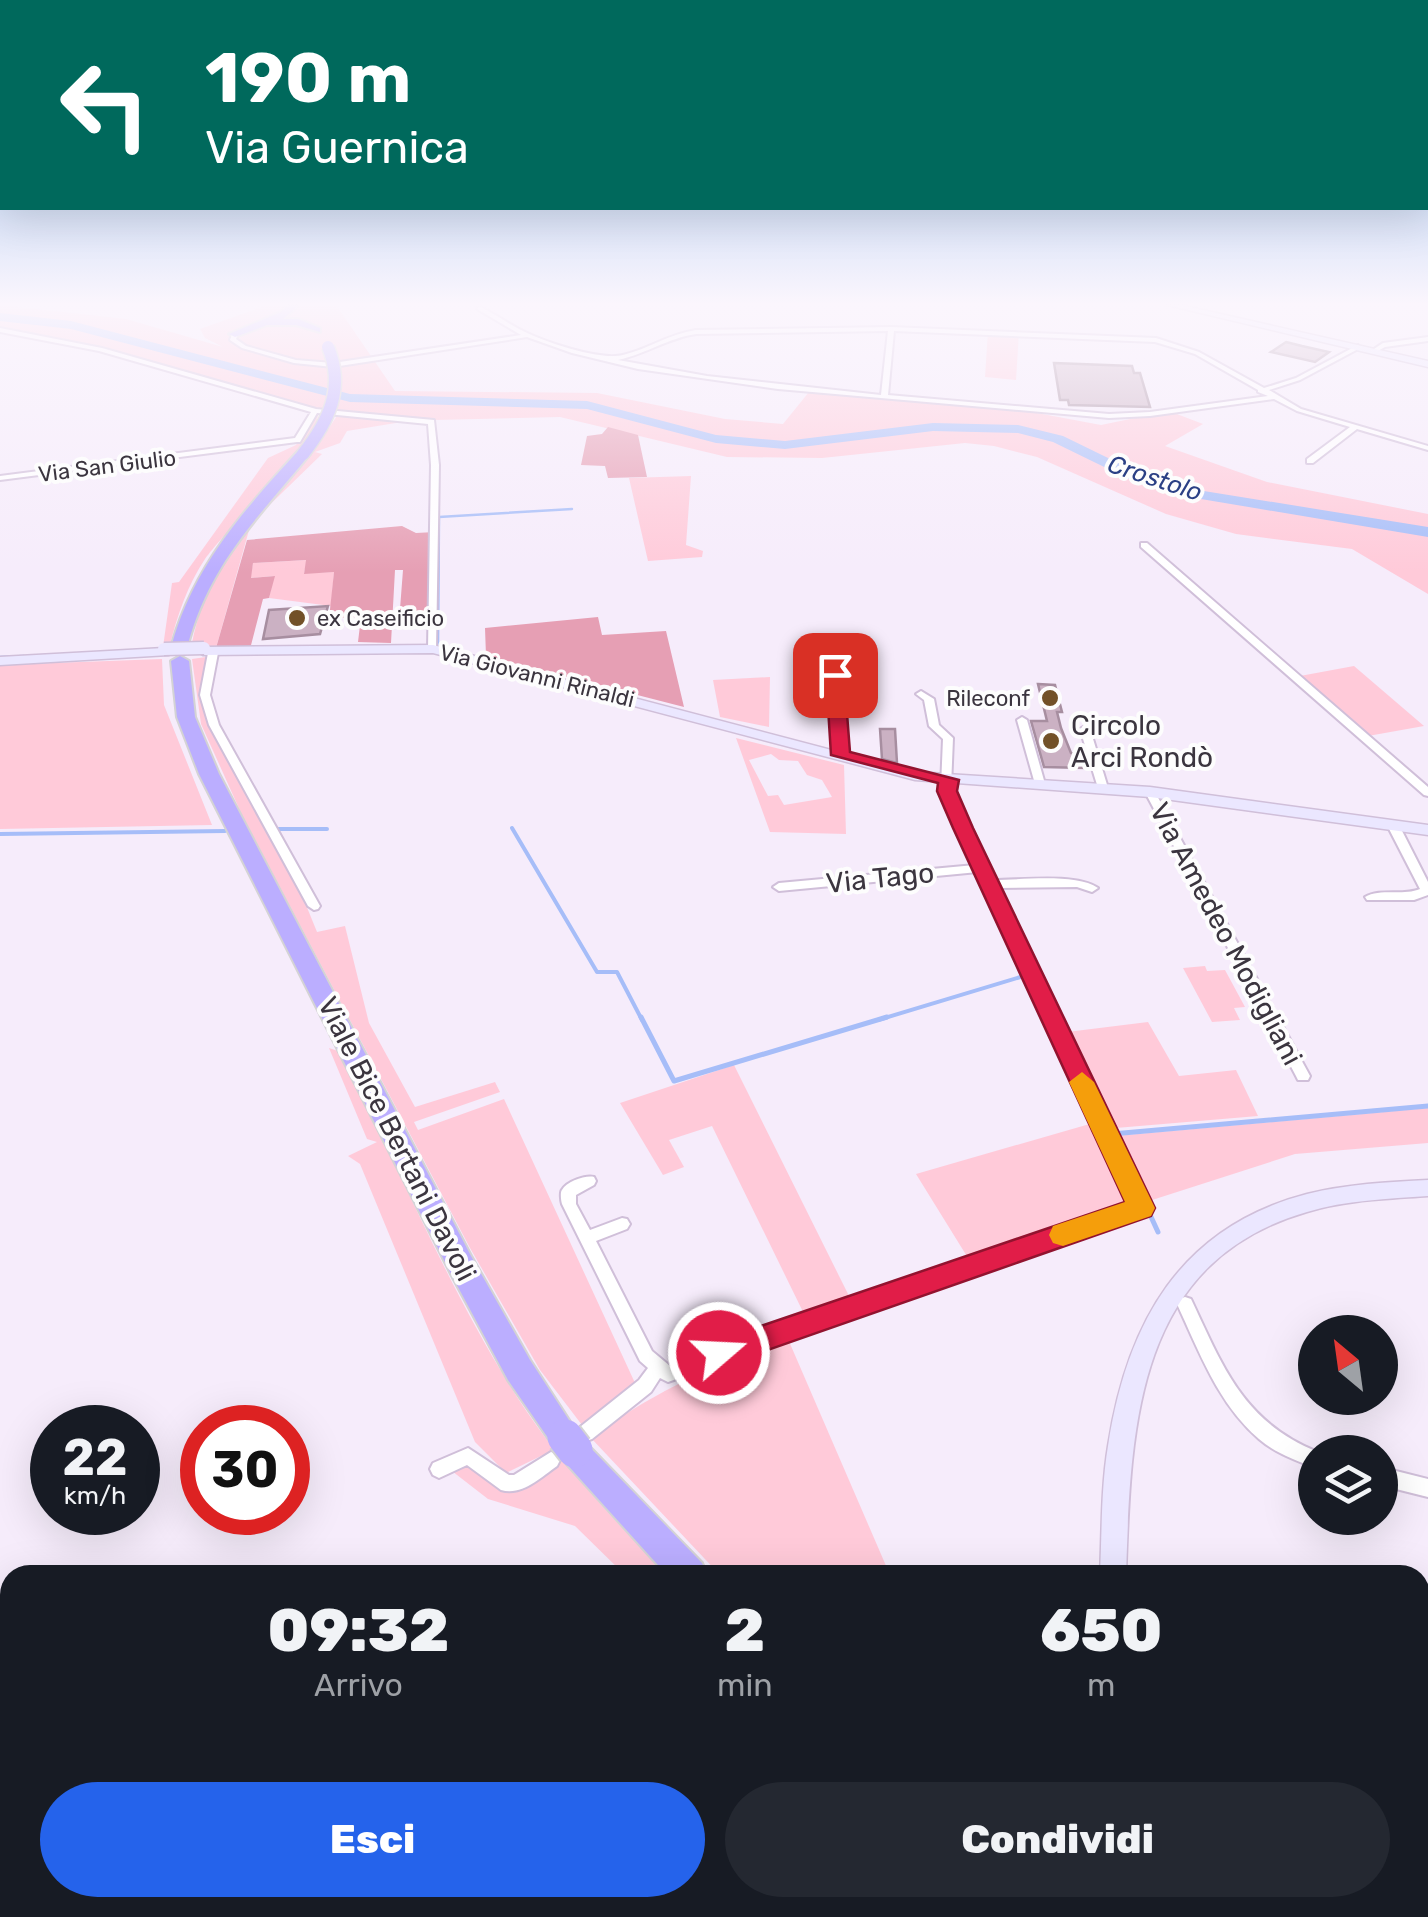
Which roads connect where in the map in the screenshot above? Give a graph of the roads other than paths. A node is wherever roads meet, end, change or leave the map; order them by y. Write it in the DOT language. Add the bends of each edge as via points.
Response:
graph roads {
  1 [pos="258,394"];
  2 [pos="336,394"];
  3 [pos="865,394"];
  4 [pos="1246,394"];
  5 [pos="1270,394"];
  6 [pos="884,397"];
  7 [pos="1275,397"];
  8 [pos="1219,402"];
  9 [pos="316,411"];
  10 [pos="1354,428"];
  11 [pos="1428,448"];
  12 [pos="1310,461"];
  13 [pos="0,478"];
  14 [pos="1144,545"];
  15 [pos="433,649"];
  16 [pos="212,651"];
  17 [pos="834,651"];
  18 [pos="172,652"];
  19 [pos="0,661"];
  20 [pos="921,694"];
  21 [pos="1022,720"];
  22 [pos="1085,729"];
  23 [pos="841,755"];
  24 [pos="949,780"];
  25 [pos="1040,784"];
  26 [pos="1103,788"];
  27 [pos="1150,792"];
  28 [pos="1428,793"];
  29 [pos="1393,825"];
  30 [pos="1428,830"];
  31 [pos="982,868"];
  32 [pos="989,884"];
  33 [pos="779,887"];
  34 [pos="1092,888"];
  35 [pos="1371,898"];
  36 [pos="314,906"];
  37 [pos="1302,1076"];
  38 [pos="589,1181"];
  39 [pos="1428,1188"];
  40 [pos="622,1224"];
  41 [pos="586,1238"];
  42 [pos="1186,1304"];
  43 [pos="657,1369"];
  44 [pos="569,1445"];
  45 [pos="1298,1452"];
  46 [pos="439,1469"];
  47 [pos="1398,1480"];
  48 [pos="1428,1488"];
  49 [pos="681,1565"];
  50 [pos="1114,1565"];
  1 -- 9 [label="street"];
  2 -- 18 [label="highway, Viale Bice Bertani Davoli, bridge" via="303,454 205,574"];
  3 -- 6 [label="street"];
  4 -- 8 [label="street"];
  5 -- 7 [label="street"];
  6 -- 8 [label="street" via="1112,416"];
  7 -- 8 [label="street"];
  7 -- 10 [label="street"];
  9 -- 13 [label="street, Via San Giulio" via="298,440"];
  9 -- 15 [label="street" via="434,426"];
  10 -- 11 [label="street"];
  10 -- 12 [label="street"];
  14 -- 28 [label="street"];
  15 -- 16 [label="street, Via Giovanni Rinaldi"];
  15 -- 23 [label="street, Via Giovanni Rinaldi"];
  16 -- 18 [label="street, Via Giovanni Rinaldi, bridge"];
  16 -- 36 [label="street" via="205,695 214,725"];
  17 -- 23 [label="street"];
  18 -- 19 [label="street, Via Giovanni Rinaldi"];
  18 -- 44 [label="highway, Viale Bice Bertani Davoli" via="189,727 238,829 518,1370"];
  20 -- 24 [label="street" via="929,699 934,726 948,738"];
  21 -- 25 [label="street"];
  22 -- 26 [label="street"];
  23 -- 24 [label="street, Via Giovanni Rinaldi"];
  24 -- 25 [label="street, Via Giovanni Rinaldi"];
  24 -- 31 [label="street" via="947,791"];
  25 -- 26 [label="street, Via Giovanni Rinaldi"];
  26 -- 27 [label="street, Via Giovanni Rinaldi"];
  27 -- 29 [label="street, Via Giovanni Rinaldi"];
  27 -- 37 [label="street, Via Amedeo Modigliani"];
  29 -- 30 [label="street, Via Giovanni Rinaldi"];
  29 -- 35 [label="street" via="1427,891"];
  31 -- 32 [label="street"];
  31 -- 33 [label="street, Via Tago"];
  32 -- 34 [label="street"];
  32 -- 43 [label="street" via="1141,1208 719,1353 684,1371"];
  38 -- 41 [label="street" via="573,1187 567,1198"];
  39 -- 50 [label="street" via="1338,1194 1276,1213 1229,1238 1174,1286 1148,1336 1127,1412"];
  40 -- 41 [label="street"];
  41 -- 43 [label="street"];
  42 -- 45 [label="street" via="1241,1412"];
  43 -- 44 [label="street" via="646,1386"];
  44 -- 46 [label="street" via="516,1483 507,1484 468,1456"];
  44 -- 49 [label="highway, Viale Bice Bertani Davoli"];
  47 -- 48 [label="street"];
}
